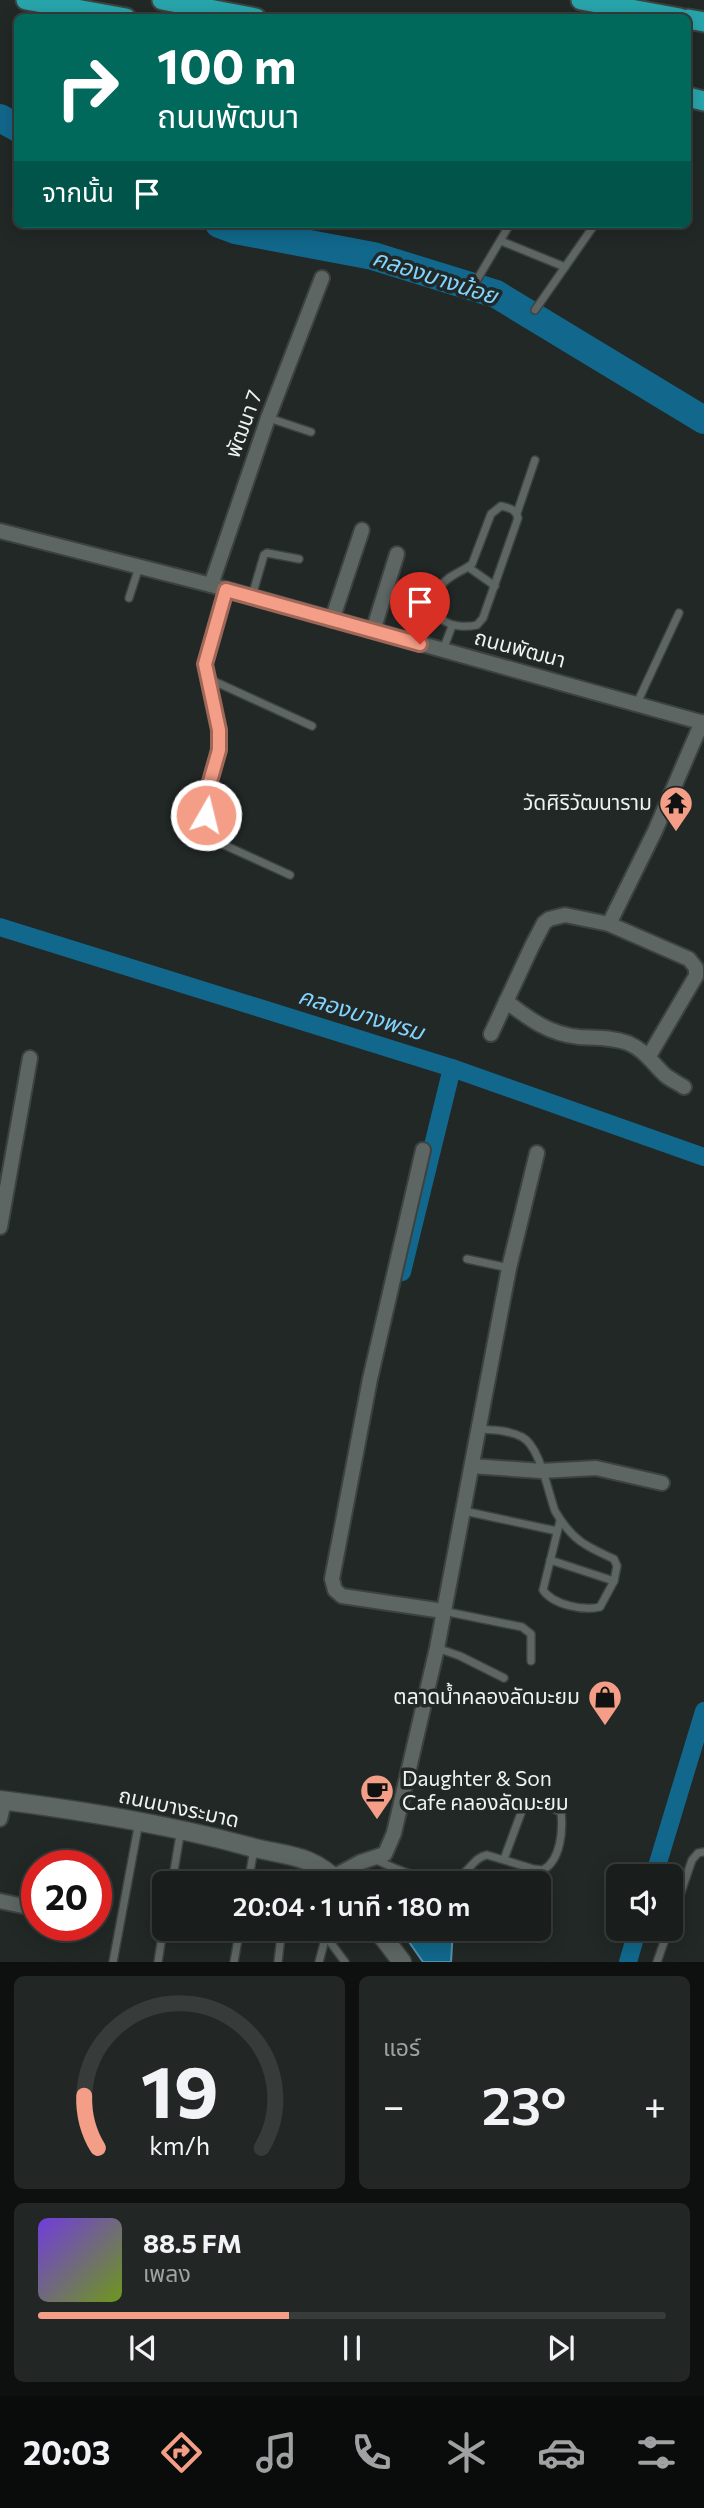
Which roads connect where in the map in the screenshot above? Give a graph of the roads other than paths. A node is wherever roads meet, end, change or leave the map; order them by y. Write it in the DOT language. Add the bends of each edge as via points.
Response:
graph roads {
  1 [pos="26,0"];
  2 [pos="162,0"];
  3 [pos="581,0"];
  4 [pos="101,14"];
  5 [pos="236,14"];
  6 [pos="658,14"];
  7 [pos="508,228"];
  8 [pos="591,228"];
  9 [pos="501,240"];
  10 [pos="565,267"];
  11 [pos="322,278"];
  12 [pos="475,284"];
  13 [pos="534,310"];
  14 [pos="268,418"];
  15 [pos="311,432"];
  16 [pos="535,460"];
  17 [pos="517,513"];
  18 [pos="0,530"];
  19 [pos="362,530"];
  20 [pos="397,554"];
  21 [pos="299,559"];
  22 [pos="139,566"];
  23 [pos="468,567"];
  24 [pos="211,586"];
  25 [pos="495,586"];
  26 [pos="226,590"];
  27 [pos="252,597"];
  28 [pos="129,598"];
  29 [pos="678,613"];
  30 [pos="332,620"];
  31 [pos="453,626"];
  32 [pos="373,631"];
  33 [pos="443,650"];
  34 [pos="207,678"];
  35 [pos="637,703"];
  36 [pos="703,722"];
  37 [pos="312,726"];
  38 [pos="290,875"];
  39 [pos="609,924"];
  40 [pos="506,1001"];
  41 [pos="491,1034"];
  42 [pos="649,1056"];
  43 [pos="30,1059"];
  44 [pos="684,1087"];
  45 [pos="423,1150"];
  46 [pos="537,1153"];
  47 [pos="0,1227"];
  48 [pos="467,1259"];
  49 [pos="509,1268"];
  50 [pos="479,1429"];
  51 [pos="472,1466"];
  52 [pos="541,1471"];
  53 [pos="662,1483"];
  54 [pos="464,1510"];
  55 [pos="560,1521"];
  56 [pos="557,1531"];
  57 [pos="550,1560"];
  58 [pos="614,1581"];
  59 [pos="443,1611"];
  60 [pos="437,1648"];
  61 [pos="531,1661"];
  62 [pos="504,1678"];
  63 [pos="2,1800"];
  64 [pos="0,1819"];
  65 [pos="140,1821"];
  66 [pos="181,1829"];
  67 [pos="254,1848"];
  68 [pos="704,1852"];
  69 [pos="375,1859"];
  70 [pos="504,1859"];
  71 [pos="174,1871"];
  72 [pos="250,1871"];
  73 [pos="325,1871"];
  74 [pos="348,1871"];
  75 [pos="683,1886"];
  76 [pos="0,1901"];
  77 [pos="21,1906"];
  78 [pos="161,1941"];
  79 [pos="238,1941"];
  80 [pos="280,1941"];
  81 [pos="324,1941"];
  82 [pos="332,1941"];
  83 [pos="386,1941"];
  84 [pos="664,1941"];
  85 [pos="113,1962"];
  86 [pos="158,1962"];
  87 [pos="234,1962"];
  88 [pos="278,1962"];
  89 [pos="318,1962"];
  90 [pos="345,1962"];
  91 [pos="402,1962"];
  92 [pos="657,1962"];
  1 -- 4 [label="main road"];
  2 -- 5 [label="main road"];
  3 -- 6 [label="main road"];
  7 -- 9 [label="lane"];
  8 -- 10 [label="lane"];
  9 -- 10 [label="lane"];
  9 -- 12 [label="lane"];
  10 -- 13 [label="lane"];
  11 -- 14 [label="street, พัฒนา 7"];
  14 -- 15 [label="lane"];
  14 -- 24 [label="street, พัฒนา 7"];
  16 -- 17 [label="lane"];
  17 -- 23 [label="lane" via="496,508"];
  17 -- 25 [label="lane"];
  18 -- 22 [label="street, ถนนพัฒนา"];
  19 -- 30 [label="street"];
  20 -- 32 [label="street"];
  21 -- 27 [label="lane" via="264,555"];
  22 -- 24 [label="street, ถนนพัฒนา"];
  22 -- 28 [label="lane"];
  23 -- 25 [label="lane"];
  23 -- 31 [label="lane" via="439,587 436,596 438,617"];
  24 -- 26 [label="street, ถนนพัฒนา"];
  25 -- 31 [label="lane" via="477,625"];
  26 -- 27 [label="street, ถนนพัฒนา"];
  26 -- 34 [label="lane" via="207,654"];
  27 -- 30 [label="street, ถนนพัฒนา"];
  29 -- 35 [label="lane"];
  30 -- 32 [label="street, ถนนพัฒนา"];
  31 -- 33 [label="lane"];
  32 -- 33 [label="street, ถนนพัฒนา"];
  33 -- 35 [label="street, ถนนพัฒนา"];
  34 -- 37 [label="lane"];
  34 -- 38 [label="lane" via="219,750 203,806 206,815 222,844"];
  35 -- 36 [label="street, ถนนพัฒนา"];
  36 -- 39 [label="street"];
  39 -- 40 [label="street" via="565,915 549,919"];
  39 -- 42 [label="street" via="689,959 696,968 696,976"];
  40 -- 41 [label="street"];
  40 -- 42 [label="street" via="551,1031 625,1042"];
  42 -- 44 [label="street" via="666,1076"];
  43 -- 47 [label="street"];
  45 -- 59 [label="street" via="370,1379 332,1579 342,1596"];
  46 -- 49 [label="street"];
  48 -- 49 [label="lane"];
  49 -- 50 [label="street"];
  50 -- 51 [label="street"];
  50 -- 52 [label="lane" via="524,1438 534,1446"];
  51 -- 52 [label="street"];
  51 -- 54 [label="street"];
  52 -- 53 [label="street" via="596,1468"];
  52 -- 55 [label="lane"];
  54 -- 56 [label="lane"];
  54 -- 59 [label="street"];
  55 -- 56 [label="lane"];
  55 -- 58 [label="lane" via="583,1545 614,1559"];
  56 -- 57 [label="lane"];
  57 -- 58 [label="lane"];
  57 -- 58 [label="lane" via="543,1590 557,1601 600,1607"];
  59 -- 60 [label="street"];
  59 -- 61 [label="lane" via="522,1627 531,1634"];
  60 -- 62 [label="lane"];
  60 -- 69 [label="street" via="394,1833 385,1854"];
  63 -- 64 [label="street"];
  63 -- 65 [label="street, ถนนบางระมาด"];
  65 -- 66 [label="street, ถนนบางระมาด"];
  65 -- 85 [label="lane"];
  66 -- 67 [label="street, ถนนบางระมาด"];
  66 -- 71 [label="lane"];
  67 -- 72 [label="lane"];
  67 -- 73 [label="street, ถนนบางระมาด" via="291,1854"];
  68 -- 75 [label="lane" via="692,1860"];
  69 -- 70 [label="lane" via="449,1880 480,1856"];
  69 -- 74 [label="street"];
  70 -- 70 [label="lane" via="534,1869 549,1866 555,1860 561,1812 524,1805"];
  76 -- 77 [label="street"];
  78 -- 86 [label="lane"];
  79 -- 87 [label="lane"];
  80 -- 88 [label="lane"];
  81 -- 89 [label="lane"];
  82 -- 90 [label="lane"];
  83 -- 91 [label="street"];
  84 -- 92 [label="lane"];
}
